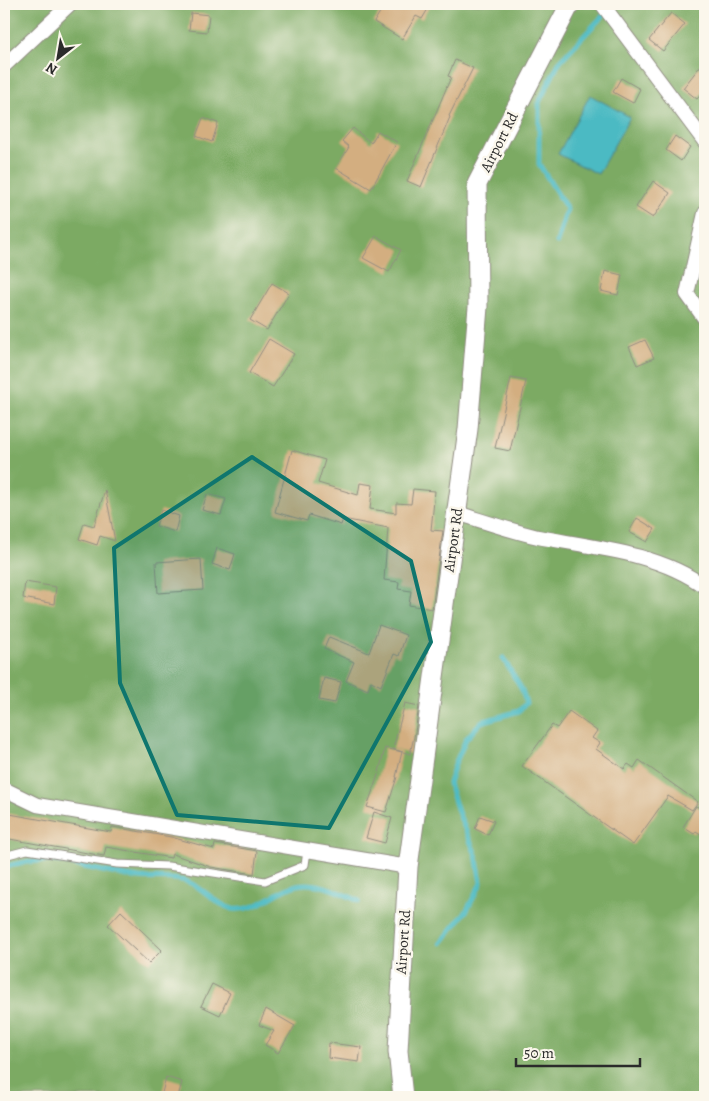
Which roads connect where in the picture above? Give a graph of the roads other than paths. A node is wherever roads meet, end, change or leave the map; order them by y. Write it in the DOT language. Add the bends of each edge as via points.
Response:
graph roads {
  1 [pos="70,4"];
  2 [pos="570,4"];
  3 [pos="602,4"];
  4 [pos="4,66"];
  5 [pos="705,142"];
  6 [pos="705,213"];
  7 [pos="705,319"];
  8 [pos="457,513"];
  9 [pos="705,587"];
  10 [pos="4,789"];
  11 [pos="307,850"];
  12 [pos="4,856"];
  13 [pos="408,867"];
  14 [pos="403,1097"];
  1 -- 4 [label="street"];
  2 -- 8 [label="main road, Airport Rd" via="478,184 478,307"];
  3 -- 5 [label="street"];
  6 -- 7 [label="street" via="687,294"];
  8 -- 9 [label="street" via="535,536 646,560"];
  8 -- 13 [label="main road, Airport Rd"];
  10 -- 11 [label="street" via="37,805"];
  11 -- 12 [label="lane" via="305,865 265,881 27,850"];
  11 -- 13 [label="street"];
  13 -- 14 [label="main road, Airport Rd" via="398,1051"];
}
